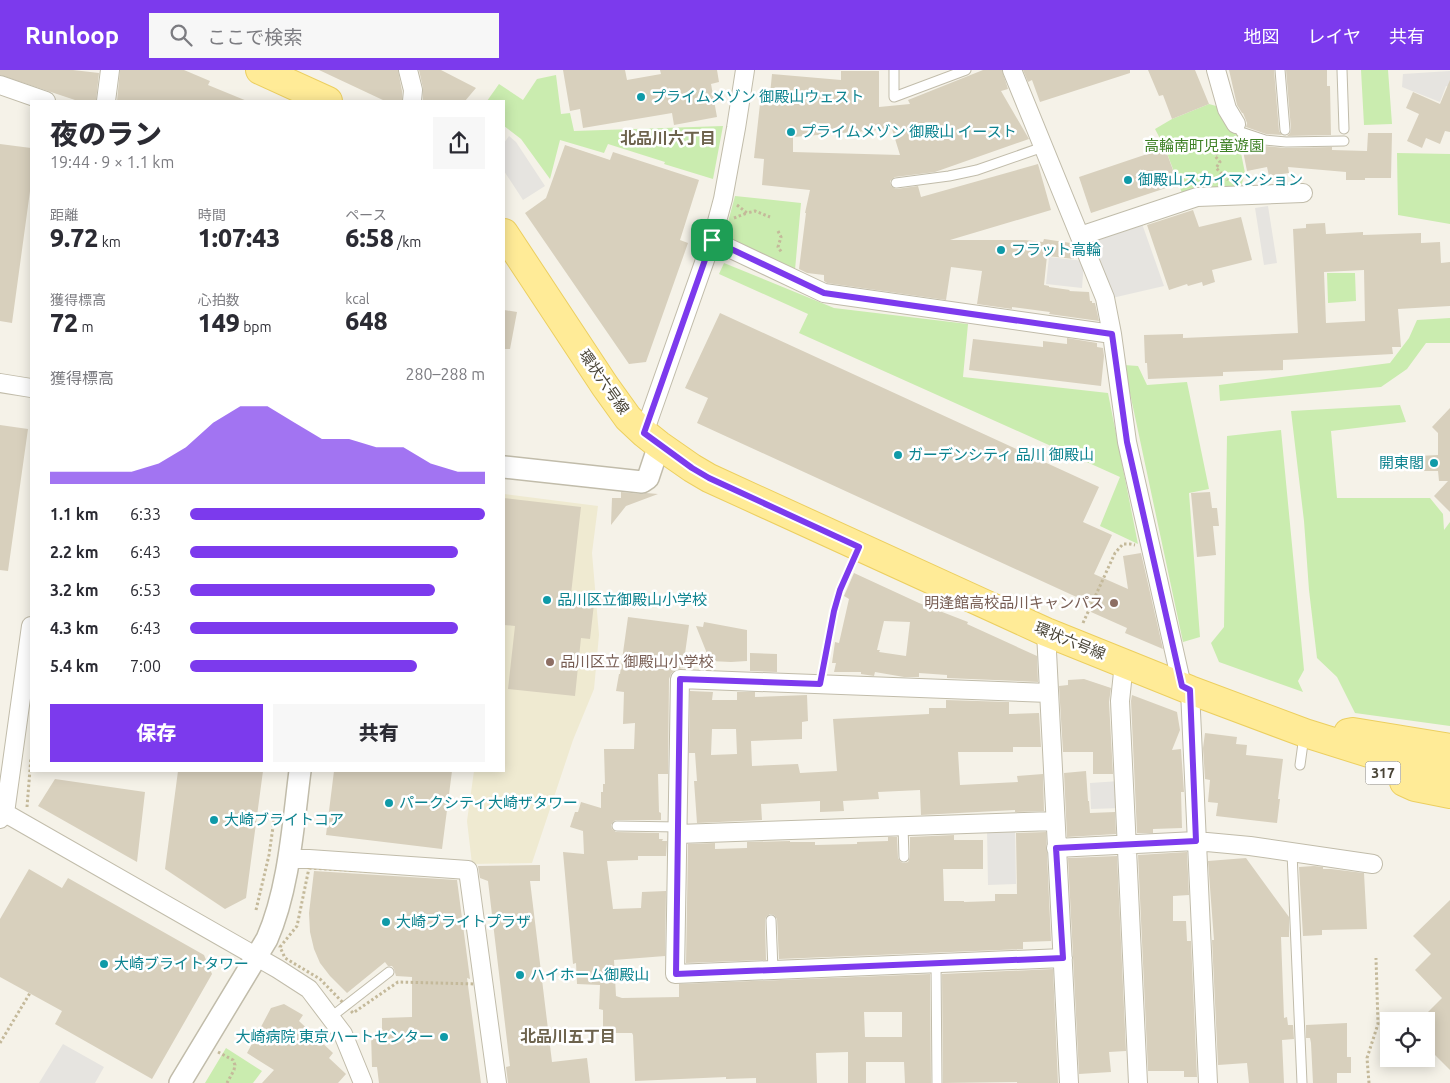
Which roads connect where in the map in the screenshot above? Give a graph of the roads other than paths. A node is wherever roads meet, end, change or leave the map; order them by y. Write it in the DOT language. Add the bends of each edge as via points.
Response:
graph roads {
  1 [pos="110,70"];
  2 [pos="260,70"];
  3 [pos="408,70"];
  4 [pos="745,70"];
  5 [pos="894,70"];
  6 [pos="966,70"];
  7 [pos="1012,70"];
  8 [pos="1216,70"];
  9 [pos="1280,70"];
  10 [pos="1342,70"];
  11 [pos="293,77"];
  12 [pos="0,85"];
  13 [pos="43,100"];
  14 [pos="106,100"];
  15 [pos="327,100"];
  16 [pos="412,100"];
  17 [pos="1236,124"];
  18 [pos="1344,129"];
  19 [pos="1285,130"];
  20 [pos="1344,141"];
  21 [pos="1043,147"];
  22 [pos="896,183"];
  23 [pos="1303,193"];
  24 [pos="505,235"];
  25 [pos="1080,236"];
  26 [pos="712,240"];
  27 [pos="1112,334"];
  28 [pos="0,383"];
  29 [pos="30,388"];
  30 [pos="652,439"];
  31 [pos="505,467"];
  32 [pos="30,632"];
  33 [pos="1046,632"];
  34 [pos="1124,663"];
  35 [pos="1186,688"];
  36 [pos="1049,693"];
  37 [pos="1313,735"];
  38 [pos="1450,748"];
  39 [pos="1300,765"];
  40 [pos="300,772"];
  41 [pos="1450,774"];
  42 [pos="1450,794"];
  43 [pos="2,814"];
  44 [pos="1055,820"];
  45 [pos="617,826"];
  46 [pos="903,826"];
  47 [pos="678,831"];
  48 [pos="1196,841"];
  49 [pos="1126,844"];
  50 [pos="1056,848"];
  51 [pos="1292,853"];
  52 [pos="904,857"];
  53 [pos="288,859"];
  54 [pos="1372,864"];
  55 [pos="771,920"];
  56 [pos="256,957"];
  57 [pos="1063,958"];
  58 [pos="936,963"];
  59 [pos="773,970"];
  60 [pos="390,972"];
  61 [pos="331,1017"];
  62 [pos="496,1074"];
  63 [pos="180,1083"];
  64 [pos="363,1083"];
  65 [pos="937,1083"];
  66 [pos="1069,1083"];
  67 [pos="1138,1083"];
  68 [pos="1208,1083"];
  69 [pos="1302,1083"];
  1 -- 14 [label="street"];
  2 -- 11 [label="main road"];
  3 -- 16 [label="street"];
  4 -- 26 [label="street" via="725,190"];
  5 -- 6 [label="lane" via="894,97"];
  7 -- 21 [label="street"];
  8 -- 17 [label="street" via="1227,109"];
  9 -- 19 [label="lane"];
  10 -- 18 [label="lane"];
  11 -- 15 [label="main road"];
  12 -- 13 [label="street"];
  17 -- 20 [label="lane" via="1241,132 1265,140"];
  21 -- 22 [label="lane" via="977,170"];
  21 -- 25 [label="street"];
  23 -- 25 [label="street" via="1197,198"];
  24 -- 30 [label="main road, 環状六号線 / 317" via="628,418"];
  25 -- 27 [label="street" via="1105,298"];
  26 -- 27 [label="street" via="824,293"];
  26 -- 30 [label="street"];
  27 -- 35 [label="street" via="1127,442"];
  28 -- 29 [label="street"];
  30 -- 31 [label="street" via="648,478 642,482"];
  30 -- 33 [label="main road, 環状六号線 / 317" via="709,478"];
  32 -- 43 [label="street"];
  33 -- 34 [label="main road, 環状六号線 / 317"];
  33 -- 36 [label="street"];
  34 -- 35 [label="main road, 環状六号線 / 317"];
  34 -- 49 [label="street" via="1120,701"];
  35 -- 37 [label="main road, 環状六号線 / 317"];
  35 -- 48 [label="street"];
  36 -- 44 [label="street"];
  36 -- 47 [label="street" via="680,679"];
  37 -- 38 [label="main road, 317" via="1353,732"];
  37 -- 39 [label="lane"];
  37 -- 41 [label="main road, 317" via="1420,769"];
  37 -- 42 [label="main road, 317" via="1349,759 1415,787"];
  40 -- 53 [label="street"];
  43 -- 56 [label="street"];
  44 -- 46 [label="street"];
  44 -- 50 [label="street"];
  45 -- 47 [label="lane"];
  46 -- 47 [label="street"];
  46 -- 52 [label="lane"];
  47 -- 59 [label="street" via="676,974"];
  48 -- 49 [label="street"];
  48 -- 51 [label="street"];
  48 -- 68 [label="street"];
  49 -- 50 [label="street"];
  49 -- 67 [label="street"];
  50 -- 57 [label="street"];
  51 -- 54 [label="street"];
  51 -- 69 [label="lane"];
  53 -- 56 [label="street" via="272,928"];
  53 -- 62 [label="street" via="468,870"];
  55 -- 59 [label="lane"];
  56 -- 61 [label="street" via="309,989"];
  56 -- 63 [label="street"];
  57 -- 58 [label="street"];
  57 -- 66 [label="street"];
  58 -- 59 [label="street"];
  58 -- 65 [label="lane"];
  60 -- 61 [label="lane"];
  61 -- 64 [label="street" via="343,1034"];
}
